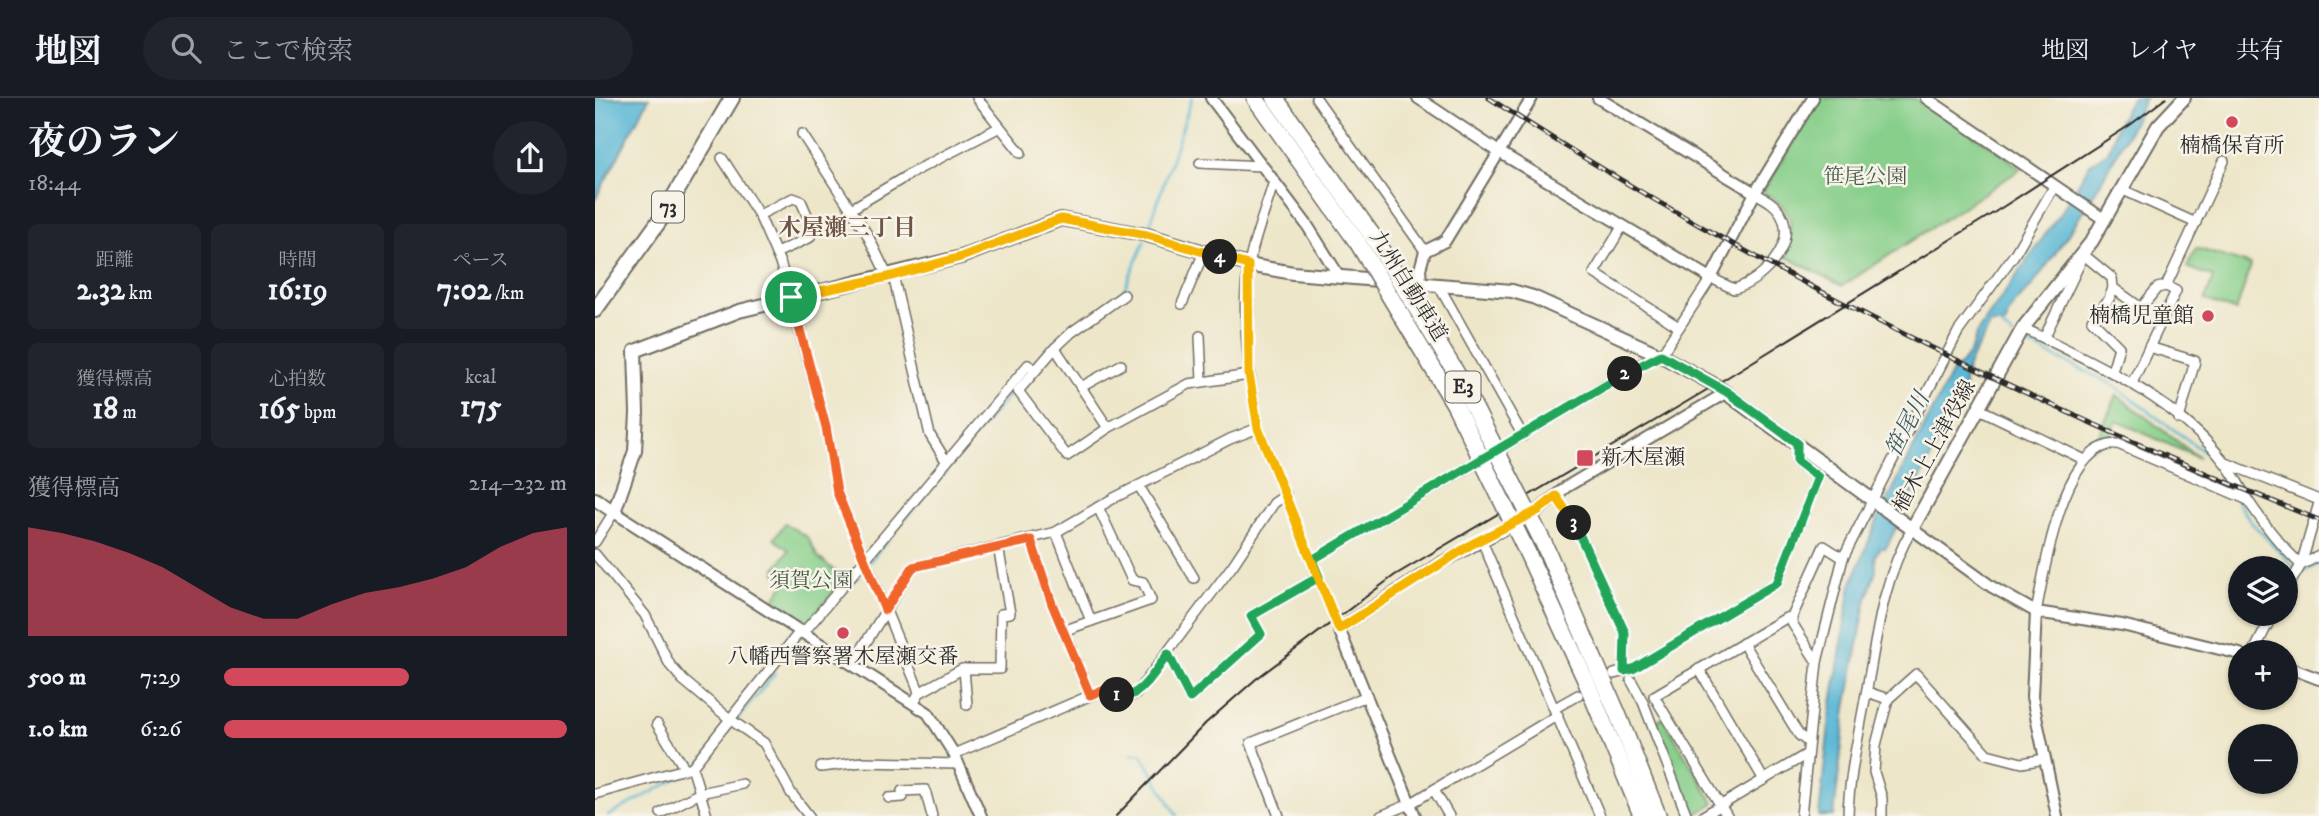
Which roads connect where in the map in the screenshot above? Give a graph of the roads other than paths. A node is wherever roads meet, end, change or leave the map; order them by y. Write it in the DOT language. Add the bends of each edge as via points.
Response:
graph roads {
  1 [pos="732,98"];
  2 [pos="977,98"];
  3 [pos="1211,98"];
  4 [pos="1255,98"];
  5 [pos="1275,98"];
  6 [pos="1316,98"];
  7 [pos="1418,98"];
  8 [pos="1532,98"];
  9 [pos="1598,98"];
  10 [pos="1813,98"];
  11 [pos="1926,98"];
  12 [pos="2184,98"];
  13 [pos="1000,127"];
  14 [pos="802,134"];
  15 [pos="1499,152"];
  16 [pos="1021,153"];
  17 [pos="722,158"];
  18 [pos="2224,161"];
  19 [pos="1200,163"];
  20 [pos="1262,166"];
  21 [pos="1274,181"];
  22 [pos="2056,188"];
  23 [pos="2123,190"];
  24 [pos="1755,193"];
  25 [pos="851,209"];
  26 [pos="759,215"];
  27 [pos="2101,218"];
  28 [pos="2196,223"];
  29 [pos="1622,227"];
  30 [pos="1365,239"];
  31 [pos="2087,250"];
  32 [pos="1425,251"];
  33 [pos="1204,252"];
  34 [pos="776,253"];
  35 [pos="1248,265"];
  36 [pos="890,276"];
  37 [pos="1339,276"];
  38 [pos="1711,278"];
  39 [pos="1421,284"];
  40 [pos="1439,286"];
  41 [pos="2166,286"];
  42 [pos="2113,288"];
  43 [pos="1124,296"];
  44 [pos="791,297"];
  45 [pos="1182,304"];
  46 [pos="595,310"];
  47 [pos="1679,327"];
  48 [pos="2023,328"];
  49 [pos="1200,336"];
  50 [pos="2043,338"];
  51 [pos="2149,347"];
  52 [pos="1055,348"];
  53 [pos="1660,355"];
  54 [pos="1121,365"];
  55 [pos="1033,368"];
  56 [pos="2112,371"];
  57 [pos="1249,374"];
  58 [pos="1202,381"];
  59 [pos="2132,383"];
  60 [pos="1081,387"];
  61 [pos="1727,392"];
  62 [pos="1977,408"];
  63 [pos="2179,419"];
  64 [pos="1108,428"];
  65 [pos="1258,428"];
  66 [pos="1523,436"];
  67 [pos="1797,443"];
  68 [pos="2083,459"];
  69 [pos="946,461"];
  70 [pos="2226,463"];
  71 [pos="1139,486"];
  72 [pos="1286,495"];
  73 [pos="1556,496"];
  74 [pos="595,499"];
  75 [pos="2248,499"];
  76 [pos="1874,502"];
  77 [pos="2319,502"];
  78 [pos="1098,507"];
  79 [pos="614,512"];
  80 [pos="1909,528"];
  81 [pos="1056,532"];
  82 [pos="1031,540"];
  83 [pos="1482,541"];
  84 [pos="595,542"];
  85 [pos="998,546"];
  86 [pos="595,554"];
  87 [pos="2319,556"];
  88 [pos="1843,558"];
  89 [pos="1312,560"];
  90 [pos="863,562"];
  91 [pos="2301,565"];
  92 [pos="2298,570"];
  93 [pos="1319,577"];
  94 [pos="1194,579"];
  95 [pos="885,610"];
  96 [pos="2036,611"];
  97 [pos="1792,617"];
  98 [pos="1091,621"];
  99 [pos="1339,629"];
  100 [pos="803,631"];
  101 [pos="1063,631"];
  102 [pos="1743,643"];
  103 [pos="2228,651"];
  104 [pos="1168,654"];
  105 [pos="1817,662"];
  106 [pos="853,663"];
  107 [pos="964,669"];
  108 [pos="1699,669"];
  109 [pos="1624,671"];
  110 [pos="2298,671"];
  111 [pos="1614,674"];
  112 [pos="2319,679"];
  113 [pos="1631,680"];
  114 [pos="1867,692"];
  115 [pos="1090,695"];
  116 [pos="1578,695"];
  117 [pos="1367,696"];
  118 [pos="1654,696"];
  119 [pos="916,697"];
  120 [pos="1888,699"];
  121 [pos="1643,702"];
  122 [pos="967,705"];
  123 [pos="1556,711"];
  124 [pos="733,722"];
  125 [pos="657,724"];
  126 [pos="1808,742"];
  127 [pos="1807,754"];
  128 [pos="2044,758"];
  129 [pos="956,759"];
  130 [pos="821,767"];
  131 [pos="691,769"];
  132 [pos="1765,780"];
  133 [pos="742,784"];
  134 [pos="1434,790"];
  135 [pos="700,793"];
  136 [pos="595,794"];
  137 [pos="889,798"];
  138 [pos="1410,804"];
  139 [pos="1721,806"];
  140 [pos="661,813"];
  141 [pos="707,816"];
  142 [pos="809,816"];
  143 [pos="932,816"];
  144 [pos="981,816"];
  145 [pos="1279,816"];
  146 [pos="1381,816"];
  147 [pos="1415,816"];
  148 [pos="1449,816"];
  149 [pos="1600,816"];
  150 [pos="1641,816"];
  151 [pos="1658,816"];
  152 [pos="1687,816"];
  153 [pos="1703,816"];
  154 [pos="1727,816"];
  155 [pos="1801,816"];
  156 [pos="1848,816"];
  157 [pos="1882,816"];
  158 [pos="2057,816"];
  1 -- 46 [label="main road, 73" via="659,222"];
  2 -- 13 [label="street"];
  3 -- 20 [label="street"];
  4 -- 30 [label="highway, 九州自動車道 / E3"];
  5 -- 30 [label="highway, 九州自動車道 / E3"];
  6 -- 32 [label="street"];
  7 -- 15 [label="street"];
  8 -- 15 [label="street"];
  9 -- 24 [label="street"];
  10 -- 24 [label="street"];
  11 -- 22 [label="street"];
  12 -- 23 [label="main road, 植木上上津役線" via="2158,126"];
  13 -- 16 [label="street"];
  13 -- 25 [label="street"];
  14 -- 25 [label="street"];
  15 -- 29 [label="street"];
  15 -- 32 [label="street" via="1445,241"];
  17 -- 26 [label="street"];
  18 -- 28 [label="street"];
  19 -- 20 [label="street"];
  20 -- 21 [label="street"];
  21 -- 35 [label="street"];
  21 -- 37 [label="street"];
  22 -- 27 [label="street"];
  22 -- 76 [label="street" via="1958,332"];
  23 -- 27 [label="main road, 植木上上津役線"];
  23 -- 28 [label="street"];
  24 -- 38 [label="street"];
  24 -- 38 [label="street" via="1783,215 1786,228 1772,265 1754,281 1734,289"];
  25 -- 36 [label="street"];
  26 -- 34 [label="street"];
  26 -- 34 [label="street" via="793,198 801,201 814,231 809,239"];
  27 -- 31 [label="main road, 植木上上津役線"];
  28 -- 41 [label="street"];
  29 -- 38 [label="street"];
  29 -- 47 [label="street" via="1594,273"];
  30 -- 150 [label="highway, 九州自動車道 / E3, bridge" via="1455,405 1527,552"];
  30 -- 151 [label="highway, 九州自動車道 / E3, bridge" via="1458,376 1544,544"];
  31 -- 42 [label="street" via="2112,278"];
  31 -- 48 [label="main road, 植木上上津役線"];
  31 -- 50 [label="street"];
  32 -- 39 [label="street"];
  33 -- 35 [label="main road, 植木上上津役線"];
  33 -- 36 [label="main road, 植木上上津役線" via="1146,235 1061,219 961,257"];
  33 -- 45 [label="street"];
  34 -- 44 [label="street"];
  35 -- 37 [label="main road, 植木上上津役線"];
  35 -- 57 [label="street"];
  36 -- 44 [label="main road, 植木上上津役線"];
  36 -- 69 [label="street" via="930,436"];
  37 -- 39 [label="main road, 植木上上津役線"];
  38 -- 47 [label="street"];
  39 -- 40 [label="main road, 植木上上津役線"];
  40 -- 53 [label="main road, 植木上上津役線" via="1512,290 1534,296"];
  40 -- 66 [label="street"];
  41 -- 42 [label="street" via="2157,288 2141,308"];
  41 -- 51 [label="street" via="2176,291"];
  42 -- 56 [label="street" via="2092,320 2119,347"];
  43 -- 52 [label="street"];
  44 -- 79 [label="main road, 植木上上津役線" via="739,311 635,351 635,451"];
  44 -- 90 [label="street" via="826,427 837,492"];
  47 -- 53 [label="street"];
  48 -- 50 [label="street"];
  48 -- 62 [label="main road, 植木上上津役線"];
  49 -- 58 [label="street"];
  50 -- 56 [label="street"];
  51 -- 59 [label="street"];
  51 -- 63 [label="street" via="2195,361"];
  52 -- 55 [label="street"];
  52 -- 60 [label="street"];
  53 -- 61 [label="main road, 植木上上津役線"];
  53 -- 66 [label="street"];
  54 -- 60 [label="street"];
  55 -- 64 [label="street" via="1018,391 1067,456"];
  55 -- 69 [label="street" via="1028,365"];
  56 -- 59 [label="street"];
  57 -- 58 [label="street"];
  57 -- 65 [label="street"];
  58 -- 64 [label="street"];
  59 -- 63 [label="street"];
  60 -- 64 [label="street"];
  61 -- 67 [label="main road, 植木上上津役線"];
  61 -- 73 [label="street"];
  62 -- 68 [label="street"];
  62 -- 80 [label="main road, 植木上上津役線"];
  63 -- 70 [label="street"];
  65 -- 71 [label="street"];
  65 -- 72 [label="street"];
  66 -- 89 [label="street"];
  67 -- 76 [label="main road, 植木上上津役線"];
  67 -- 109 [label="street" via="1797,461 1818,477 1777,583"];
  68 -- 75 [label="street" via="2108,443 2118,444"];
  68 -- 96 [label="street" via="2058,516"];
  69 -- 90 [label="street"];
  70 -- 75 [label="street"];
  70 -- 77 [label="street"];
  71 -- 78 [label="street"];
  71 -- 94 [label="street"];
  72 -- 89 [label="street"];
  72 -- 104 [label="street" via="1275,503"];
  73 -- 83 [label="street"];
  73 -- 109 [label="street" via="1575,525 1625,633"];
  74 -- 79 [label="main road"];
  75 -- 91 [label="street"];
  76 -- 80 [label="main road, 植木上上津役線"];
  76 -- 88 [label="street"];
  77 -- 91 [label="street"];
  78 -- 81 [label="street"];
  78 -- 98 [label="street" via="1132,580 1143,582 1151,600"];
  79 -- 84 [label="street"];
  79 -- 100 [label="street"];
  80 -- 96 [label="street" via="1992,587"];
  80 -- 114 [label="street" via="1886,588"];
  81 -- 82 [label="street"];
  81 -- 98 [label="street"];
  82 -- 85 [label="street"];
  82 -- 101 [label="street"];
  83 -- 99 [label="street"];
  83 -- 123 [label="street"];
  85 -- 95 [label="street" via="913,567"];
  85 -- 107 [label="street" via="1010,613 1000,614 1000,669"];
  86 -- 124 [label="street" via="645,615 670,665"];
  87 -- 91 [label="street"];
  88 -- 97 [label="street" via="1823,546"];
  88 -- 105 [label="street"];
  89 -- 93 [label="street"];
  90 -- 95 [label="street"];
  90 -- 100 [label="street"];
  91 -- 92 [label="street"];
  93 -- 99 [label="street"];
  93 -- 104 [label="street" via="1251,616 1261,634 1190,698"];
  95 -- 106 [label="street"];
  95 -- 119 [label="street"];
  96 -- 103 [label="street" via="2122,625"];
  96 -- 128 [label="street" via="2032,697"];
  97 -- 102 [label="street"];
  97 -- 105 [label="street" via="1791,623"];
  98 -- 101 [label="street"];
  99 -- 117 [label="street"];
  100 -- 106 [label="street"];
  100 -- 124 [label="street"];
  101 -- 115 [label="street"];
  102 -- 108 [label="street"];
  102 -- 126 [label="street" via="1798,735"];
  104 -- 115 [label="street" via="1130,697 1103,690"];
  105 -- 126 [label="street"];
  106 -- 119 [label="street"];
  107 -- 119 [label="street"];
  107 -- 122 [label="street"];
  108 -- 118 [label="street"];
  108 -- 132 [label="street"];
  109 -- 111 [label="street"];
  110 -- 112 [label="street"];
  113 -- 121 [label="street"];
  114 -- 120 [label="street"];
  114 -- 156 [label="street" via="1853,758"];
  115 -- 129 [label="street"];
  116 -- 123 [label="street"];
  117 -- 138 [label="street"];
  117 -- 145 [label="street" via="1251,743"];
  118 -- 121 [label="street"];
  118 -- 139 [label="street"];
  119 -- 129 [label="street"];
  120 -- 128 [label="street" via="1916,674 1987,754 2022,763"];
  120 -- 157 [label="street" via="1874,772"];
  121 -- 152 [label="street"];
  123 -- 134 [label="street"];
  123 -- 149 [label="street"];
  124 -- 131 [label="street"];
  124 -- 142 [label="street" via="764,743"];
  125 -- 131 [label="street"];
  126 -- 127 [label="street"];
  127 -- 132 [label="street"];
  127 -- 155 [label="street"];
  128 -- 158 [label="street"];
  129 -- 130 [label="street"];
  129 -- 144 [label="street"];
  131 -- 135 [label="street"];
  131 -- 136 [label="street"];
  132 -- 139 [label="street"];
  133 -- 135 [label="street"];
  134 -- 138 [label="street"];
  134 -- 148 [label="street"];
  135 -- 140 [label="street"];
  135 -- 141 [label="street"];
  137 -- 143 [label="street" via="903,797 902,791 925,790"];
  138 -- 146 [label="street"];
  138 -- 147 [label="street"];
  139 -- 153 [label="street"];
  139 -- 154 [label="street"];
}
